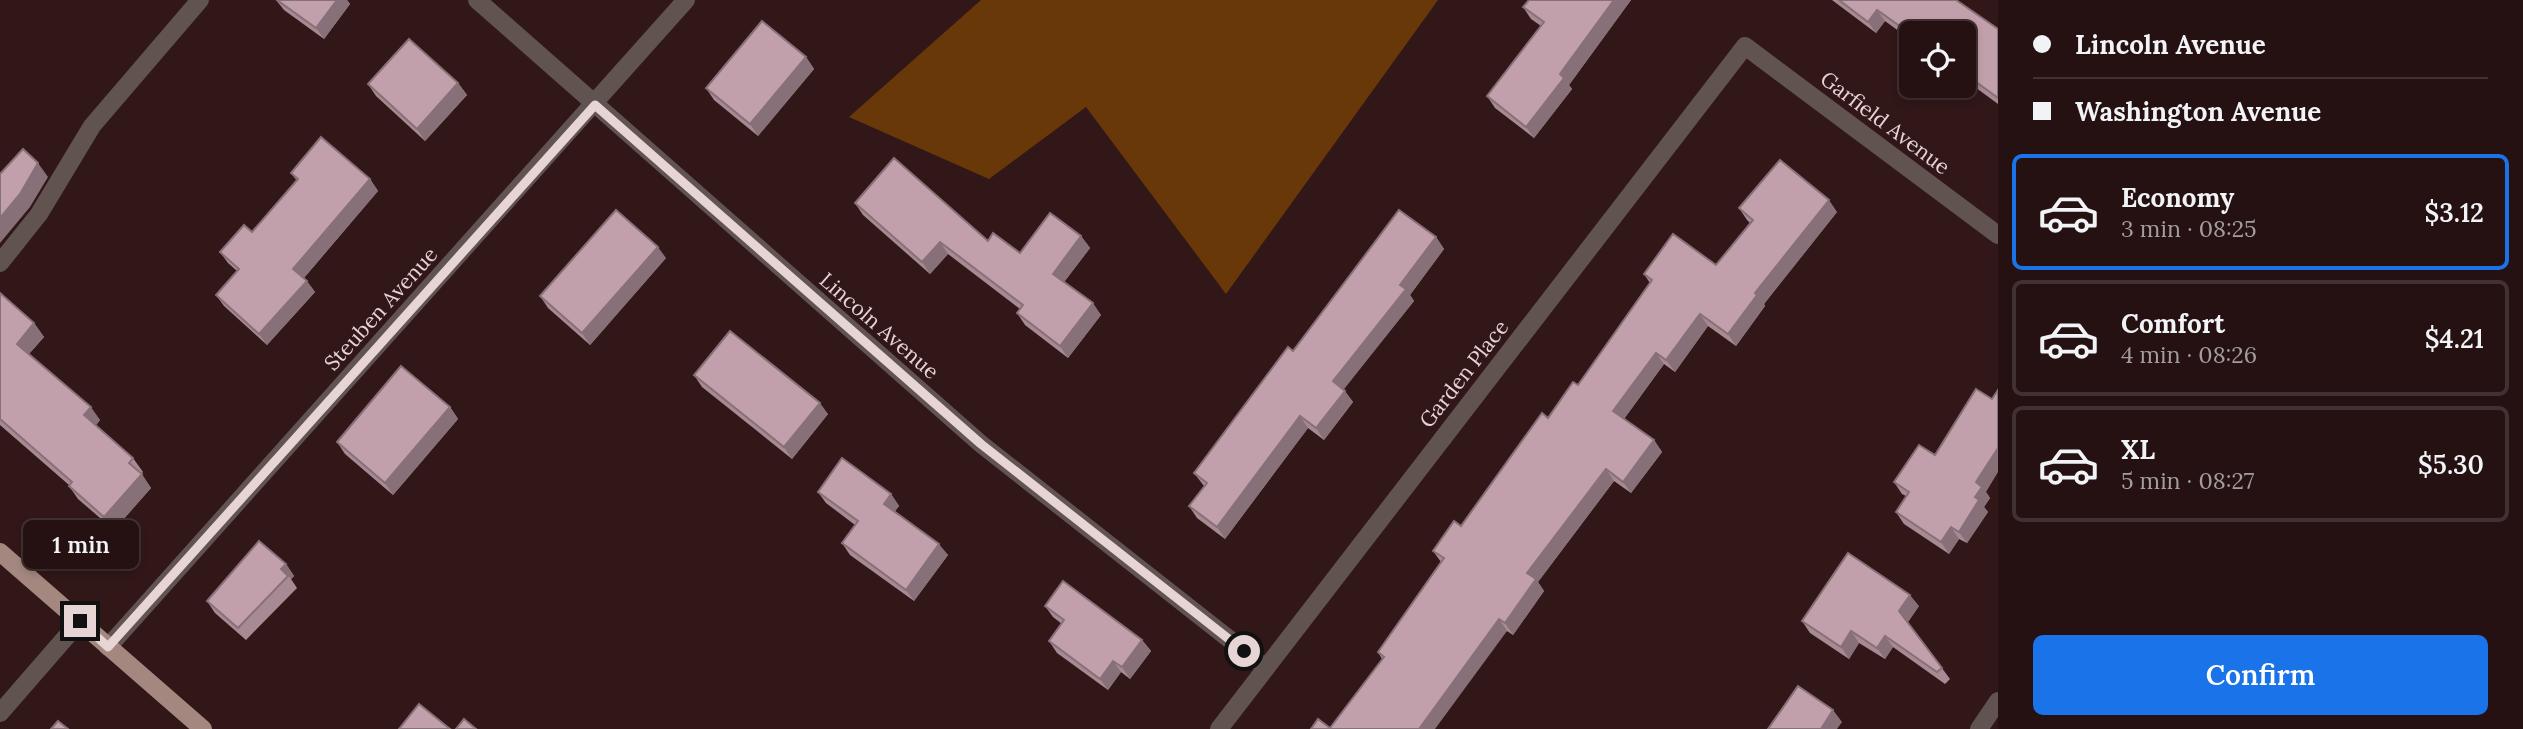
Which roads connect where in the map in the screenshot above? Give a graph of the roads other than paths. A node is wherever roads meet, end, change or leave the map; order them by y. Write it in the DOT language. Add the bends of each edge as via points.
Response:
graph roads {
  1 [pos="200,0"];
  2 [pos="477,0"];
  3 [pos="686,0"];
  4 [pos="1745,46"];
  5 [pos="595,105"];
  6 [pos="1998,236"];
  7 [pos="0,263"];
  8 [pos="0,552"];
  9 [pos="80,621"];
  10 [pos="108,647"];
  11 [pos="1266,668"];
  12 [pos="1998,701"];
  13 [pos="0,713"];
  14 [pos="203,729"];
  15 [pos="1219,729"];
  16 [pos="1979,729"];
  1 -- 7 [label="street" via="92,126 39,214"];
  2 -- 5 [label="street, Lincoln Avenue"];
  3 -- 5 [label="street, Steuben Avenue"];
  4 -- 6 [label="street, Garfield Avenue"];
  4 -- 11 [label="street, Garden Place"];
  5 -- 10 [label="street, Steuben Avenue"];
  5 -- 11 [label="street, Lincoln Avenue" via="981,444"];
  8 -- 9 [label="main road"];
  9 -- 10 [label="main road"];
  9 -- 13 [label="street"];
  10 -- 14 [label="main road"];
  11 -- 15 [label="street, Garden Place"];
  12 -- 16 [label="street"];
}
